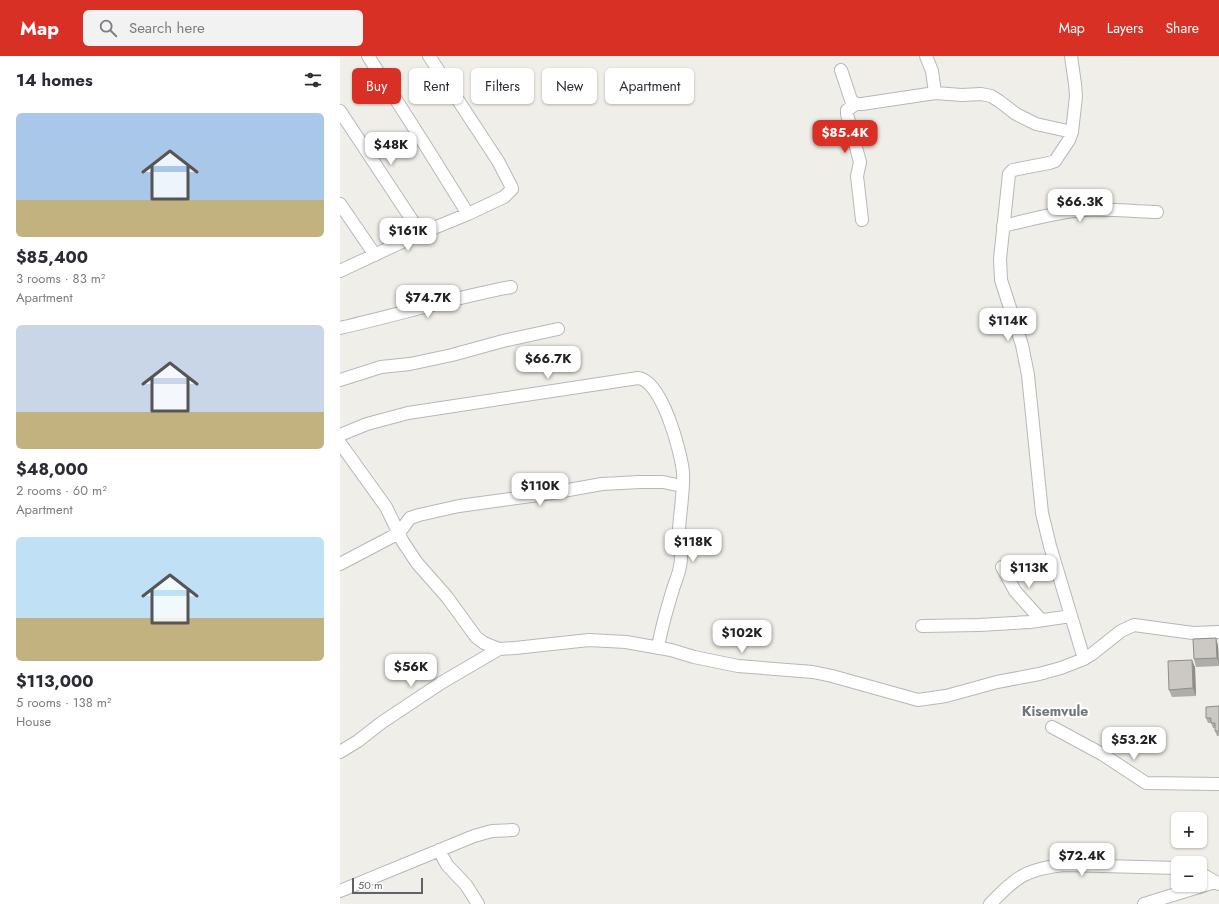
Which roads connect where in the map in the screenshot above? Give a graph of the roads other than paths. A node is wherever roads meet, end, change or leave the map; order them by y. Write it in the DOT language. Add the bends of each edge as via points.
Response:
graph roads {
  1 [pos="368,56"];
  2 [pos="429,56"];
  3 [pos="926,56"];
  4 [pos="1072,56"];
  5 [pos="841,70"];
  6 [pos="935,93"];
  7 [pos="856,104"];
  8 [pos="340,110"];
  9 [pos="1072,132"];
  10 [pos="340,204"];
  11 [pos="1157,212"];
  12 [pos="468,214"];
  13 [pos="862,220"];
  14 [pos="1003,226"];
  15 [pos="419,234"];
  16 [pos="375,255"];
  17 [pos="340,271"];
  18 [pos="511,287"];
  19 [pos="340,328"];
  20 [pos="558,329"];
  21 [pos="340,380"];
  22 [pos="340,436"];
  23 [pos="340,443"];
  24 [pos="682,486"];
  25 [pos="399,533"];
  26 [pos="340,564"];
  27 [pos="1002,567"];
  28 [pos="1071,616"];
  29 [pos="1041,620"];
  30 [pos="922,626"];
  31 [pos="1219,632"];
  32 [pos="658,648"];
  33 [pos="499,649"];
  34 [pos="1084,659"];
  35 [pos="1052,727"];
  36 [pos="340,752"];
  37 [pos="1219,784"];
  38 [pos="513,830"];
  39 [pos="439,850"];
  40 [pos="1171,868"];
  41 [pos="1207,877"];
  42 [pos="1217,883"];
  43 [pos="340,891"];
  44 [pos="478,904"];
  45 [pos="990,904"];
  46 [pos="1144,904"];
  1 -- 12 [label="street"];
  2 -- 12 [label="street" via="498,161 512,188 504,197"];
  3 -- 6 [label="street" via="932,71"];
  4 -- 9 [label="street" via="1076,96"];
  5 -- 7 [label="street" via="851,100"];
  6 -- 7 [label="street"];
  6 -- 9 [label="street" via="986,95 1036,124"];
  7 -- 13 [label="street" via="847,110 847,114 860,162 857,176"];
  8 -- 15 [label="street"];
  9 -- 14 [label="street" via="1055,161 1013,170 1009,174"];
  10 -- 16 [label="street"];
  11 -- 14 [label="street" via="1083,210"];
  12 -- 15 [label="street"];
  14 -- 28 [label="street" via="1001,280 1022,346 1028,375 1042,513"];
  15 -- 16 [label="street"];
  16 -- 17 [label="street"];
  18 -- 19 [label="street" via="463,296"];
  20 -- 21 [label="street" via="452,355 381,368"];
  22 -- 24 [label="street" via="367,424 408,413 641,378 650,385 658,397 670,422 680,457"];
  23 -- 25 [label="street" via="386,508"];
  24 -- 25 [label="street" via="663,482 602,484 459,506 413,517"];
  24 -- 32 [label="street" via="680,567 662,625"];
  25 -- 26 [label="street"];
  25 -- 33 [label="street" via="417,563 447,597 476,637"];
  27 -- 29 [label="street" via="1015,591"];
  28 -- 29 [label="street"];
  28 -- 34 [label="street"];
  29 -- 30 [label="street"];
  31 -- 34 [label="street" via="1192,633 1134,624"];
  32 -- 33 [label="street" via="626,642 588,640"];
  32 -- 34 [label="street" via="738,666 813,672 918,700 1039,674"];
  33 -- 36 [label="street" via="440,683"];
  35 -- 37 [label="street" via="1146,782"];
  38 -- 39 [label="street" via="482,833"];
  39 -- 43 [label="street"];
  39 -- 44 [label="street" via="447,865 466,885"];
  40 -- 45 [label="street" via="1047,866 1017,878"];
  41 -- 42 [label="street"];
  42 -- 46 [label="street"];
}
